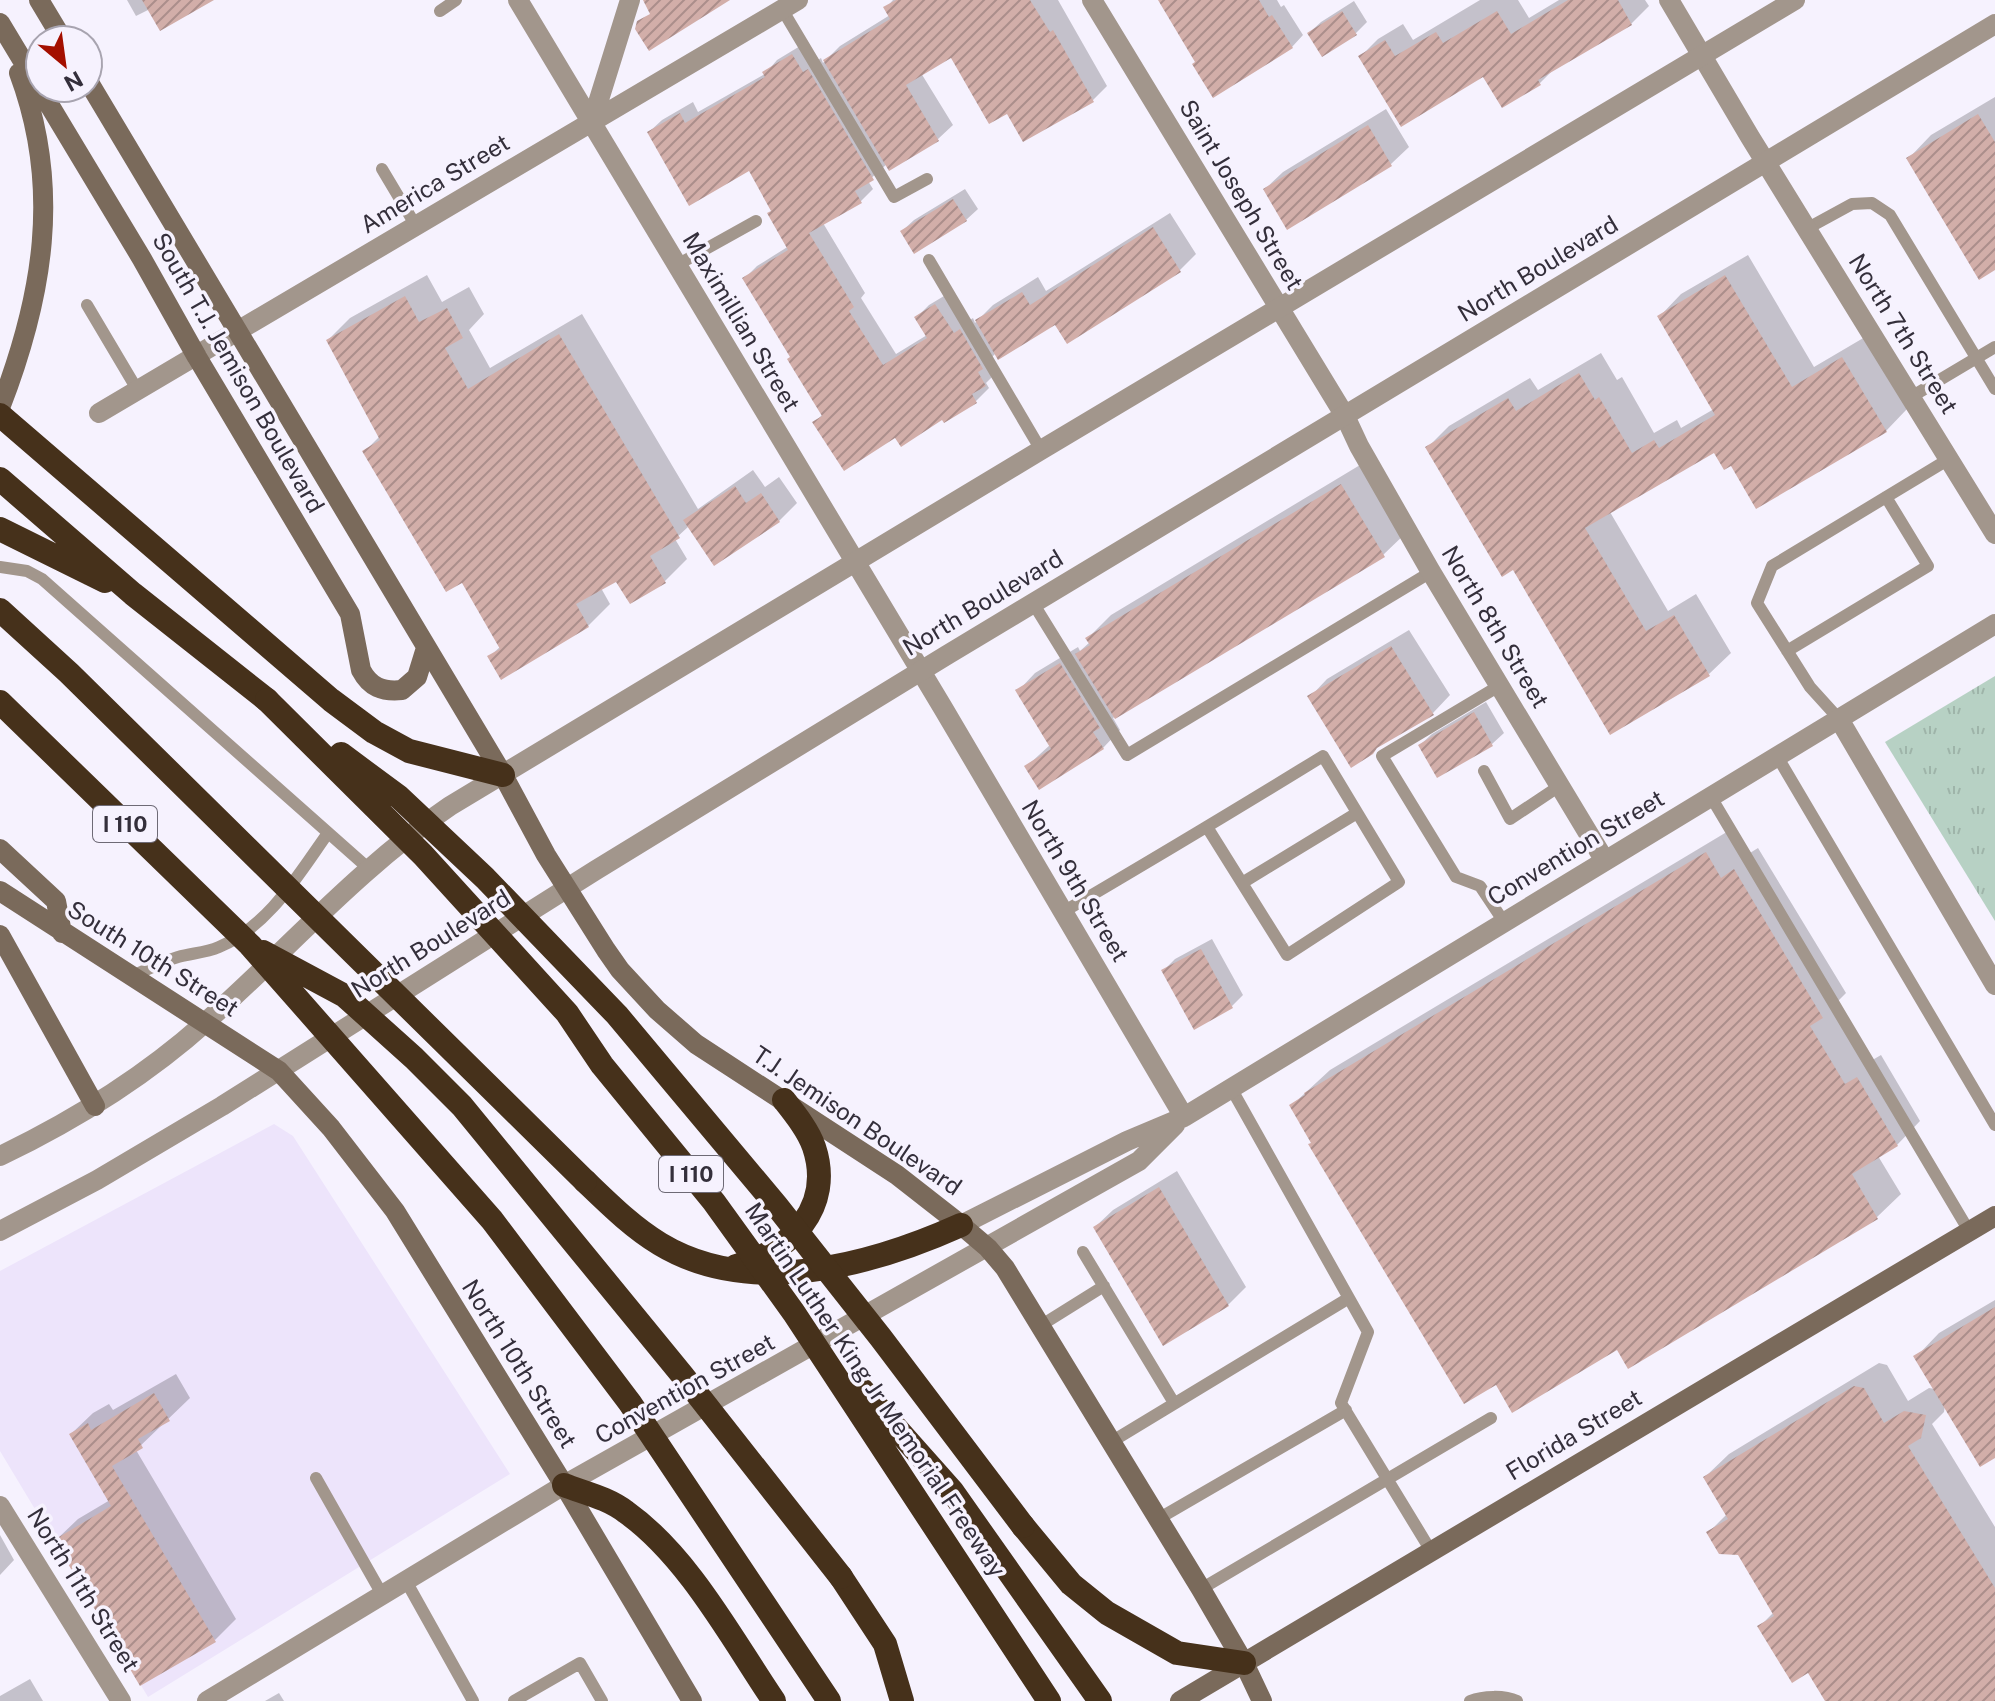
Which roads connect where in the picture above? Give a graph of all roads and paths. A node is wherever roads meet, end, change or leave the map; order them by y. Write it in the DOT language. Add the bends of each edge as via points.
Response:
graph roads {
  1 [pos="39,0"];
  2 [pos="456,0"];
  3 [pos="518,0"];
  4 [pos="630,0"];
  5 [pos="1092,0"];
  6 [pos="1669,0"];
  7 [pos="1795,0"];
  8 [pos="790,5"];
  9 [pos="440,11"];
  10 [pos="53,24"];
  11 [pos="1995,24"];
  12 [pos="1,25"];
  13 [pos="1702,55"];
  14 [pos="102,104"];
  15 [pos="592,122"];
  16 [pos="1766,162"];
  17 [pos="382,169"];
  18 [pos="927,179"];
  19 [pos="756,221"];
  20 [pos="416,226"];
  21 [pos="1808,228"];
  22 [pos="929,260"];
  23 [pos="677,265"];
  24 [pos="87,305"];
  25 [pos="1281,309"];
  26 [pos="238,332"];
  27 [pos="1995,347"];
  28 [pos="197,357"];
  29 [pos="1976,359"];
  30 [pos="1995,389"];
  31 [pos="138,391"];
  32 [pos="1911,397"];
  33 [pos="0,408"];
  34 [pos="99,413"];
  35 [pos="0,415"];
  36 [pos="1345,416"];
  37 [pos="1041,450"];
  38 [pos="1949,459"];
  39 [pos="0,479"];
  40 [pos="1886,497"];
  41 [pos="0,529"];
  42 [pos="1995,534"];
  43 [pos="855,563"];
  44 [pos="0,567"];
  45 [pos="1431,572"];
  46 [pos="133,594"];
  47 [pos="1033,603"];
  48 [pos="0,610"];
  49 [pos="1995,624"];
  50 [pos="426,648"];
  51 [pos="1787,651"];
  52 [pos="921,671"];
  53 [pos="1499,686"];
  54 [pos="267,700"];
  55 [pos="0,702"];
  56 [pos="1839,719"];
  57 [pos="1777,756"];
  58 [pos="1484,771"];
  59 [pos="503,775"];
  60 [pos="1561,785"];
  61 [pos="1711,797"];
  62 [pos="1357,813"];
  63 [pos="1207,827"];
  64 [pos="533,830"];
  65 [pos="328,833"];
  66 [pos="0,849"];
  67 [pos="1605,861"];
  68 [pos="368,868"];
  69 [pos="1242,883"];
  70 [pos="567,889"];
  71 [pos="0,891"];
  72 [pos="1063,912"];
  73 [pos="1504,922"];
  74 [pos="62,933"];
  75 [pos="0,935"];
  76 [pos="250,945"];
  77 [pos="132,976"];
  78 [pos="1995,985"];
  79 [pos="206,1022"];
  80 [pos="279,1071"];
  81 [pos="1231,1088"];
  82 [pos="784,1100"];
  83 [pos="95,1106"];
  84 [pos="1184,1117"];
  85 [pos="1995,1125"];
  86 [pos="0,1156"];
  87 [pos="1995,1216"];
  88 [pos="961,1225"];
  89 [pos="0,1231"];
  90 [pos="1969,1231"];
  91 [pos="988,1248"];
  92 [pos="1083,1252"];
  93 [pos="730,1267"];
  94 [pos="1104,1286"];
  95 [pos="1349,1298"];
  96 [pos="794,1313"];
  97 [pos="1040,1326"];
  98 [pos="1174,1403"];
  99 [pos="1346,1410"];
  100 [pos="1491,1418"];
  101 [pos="1111,1442"];
  102 [pos="1388,1477"];
  103 [pos="316,1478"];
  104 [pos="564,1485"];
  105 [pos="0,1506"];
  106 [pos="1158,1519"];
  107 [pos="1431,1551"];
  108 [pos="406,1581"];
  109 [pos="1201,1589"];
  110 [pos="383,1596"];
  111 [pos="1244,1663"];
  112 [pos="121,1701"];
  113 [pos="207,1701"];
  114 [pos="473,1701"];
  115 [pos="514,1701"];
  116 [pos="602,1701"];
  117 [pos="692,1701"];
  118 [pos="774,1701"];
  119 [pos="829,1701"];
  120 [pos="902,1701"];
  121 [pos="1049,1701"];
  122 [pos="1100,1701"];
  123 [pos="1180,1701"];
  124 [pos="1262,1701"];
  125 [pos="1470,1701"];
  126 [pos="1517,1701"];
  1 -- 10 [label="main road"];
  2 -- 9 [label="lane"];
  3 -- 15 [label="street, Maximillian Street"];
  4 -- 15 [label="street"];
  5 -- 25 [label="street, Saint Joseph Street"];
  6 -- 13 [label="street, North 7th Street"];
  7 -- 13 [label="street"];
  8 -- 15 [label="street, America Street"];
  8 -- 18 [label="lane" via="894,197"];
  11 -- 16 [label="street, North Boulevard"];
  12 -- 28 [label="main road, South T.J. Jemison Boulevard"];
  12 -- 33 [label="main road" via="38,135 44,222 40,272"];
  13 -- 16 [label="street, North 7th Street"];
  13 -- 25 [label="street"];
  14 -- 26 [label="main road, South T.J. Jemison Boulevard"];
  15 -- 20 [label="street, America Street"];
  15 -- 23 [label="street, Maximillian Street"];
  16 -- 21 [label="street, North 7th Street"];
  16 -- 36 [label="street, North Boulevard"];
  17 -- 20 [label="lane"];
  19 -- 23 [label="lane"];
  20 -- 26 [label="street, America Street"];
  21 -- 29 [label="lane" via="1852,204 1872,203 1890,215"];
  21 -- 32 [label="street, North 7th Street"];
  22 -- 37 [label="lane"];
  23 -- 43 [label="street, Maximillian Street"];
  24 -- 31 [label="lane"];
  25 -- 36 [label="street, Saint Joseph Street"];
  25 -- 37 [label="street"];
  26 -- 28 [label="street, America Street"];
  26 -- 50 [label="main road, South T.J. Jemison Boulevard"];
  27 -- 29 [label="lane"];
  28 -- 31 [label="street, America Street"];
  28 -- 50 [label="main road, South T.J. Jemison Boulevard" via="350,614 361,670 370,683 394,690 410,685"];
  29 -- 30 [label="lane"];
  29 -- 32 [label="lane"];
  31 -- 34 [label="street, America Street"];
  32 -- 38 [label="street, North 7th Street"];
  35 -- 59 [label="highway" via="374,732 409,751"];
  36 -- 45 [label="street, North 8th Street"];
  36 -- 47 [label="street, North Boulevard"];
  37 -- 43 [label="street"];
  38 -- 40 [label="lane"];
  38 -- 42 [label="street, North 7th Street"];
  39 -- 46 [label="highway, Martin Luther King Jr Memorial Freeway / I 110"];
  40 -- 51 [label="lane" via="1772,566 1757,603"];
  40 -- 51 [label="lane" via="1928,566"];
  41 -- 46 [label="highway"];
  43 -- 52 [label="street, Maximillian Street"];
  43 -- 59 [label="street"];
  44 -- 65 [label="lane" via="42,579"];
  45 -- 47 [label="lane" via="1127,755"];
  45 -- 53 [label="street, North 8th Street"];
  46 -- 54 [label="highway, Martin Luther King Jr Memorial Freeway / I 110"];
  47 -- 52 [label="street, North Boulevard"];
  48 -- 93 [label="highway, bridge" via="631,1224 663,1246"];
  49 -- 56 [label="street, Convention Street"];
  50 -- 59 [label="main road, South T.J. Jemison Boulevard"];
  51 -- 56 [label="lane"];
  52 -- 70 [label="street, North Boulevard"];
  52 -- 72 [label="street, North 9th Street"];
  53 -- 60 [label="street, North 8th Street"];
  53 -- 73 [label="lane" via="1382,756 1456,877 1480,886"];
  54 -- 96 [label="highway, Martin Luther King Jr Memorial Freeway / I 110, bridge" via="423,855 567,1013"];
  54 -- 111 [label="highway, bridge" via="399,797 617,1015 776,1205 1071,1584 1107,1613 1177,1653"];
  55 -- 76 [label="highway, I 110, bridge"];
  56 -- 57 [label="street, Convention Street"];
  56 -- 78 [label="street"];
  57 -- 61 [label="street, Convention Street"];
  57 -- 85 [label="lane"];
  58 -- 60 [label="lane" via="1510,819"];
  59 -- 64 [label="main road, South T.J. Jemison Boulevard"];
  59 -- 68 [label="street" via="410,834"];
  60 -- 67 [label="street, North 8th Street"];
  61 -- 67 [label="street, Convention Street"];
  61 -- 90 [label="lane"];
  62 -- 63 [label="lane" via="1323,756"];
  62 -- 69 [label="lane"];
  62 -- 69 [label="lane" via="1399,882 1287,955"];
  63 -- 69 [label="lane"];
  63 -- 72 [label="lane"];
  64 -- 70 [label="main road, T.J. Jemison Boulevard"];
  65 -- 68 [label="lane"];
  65 -- 77 [label="lane" via="269,912 246,932 199,955 179,957"];
  66 -- 74 [label="main road" via="56,901"];
  67 -- 73 [label="street, Convention Street"];
  68 -- 79 [label="street"];
  70 -- 80 [label="street, North Boulevard"];
  70 -- 82 [label="main road, T.J. Jemison Boulevard" via="620,970 657,1010 696,1044"];
  71 -- 74 [label="main road, South 10th Street"];
  72 -- 84 [label="street, North 9th Street"];
  73 -- 81 [label="street, Convention Street"];
  74 -- 77 [label="main road, South 10th Street"];
  75 -- 83 [label="main road"];
  76 -- 119 [label="highway, I 110, bridge" via="492,1220 667,1456"];
  76 -- 120 [label="highway, bridge" via="345,996 462,1106 841,1577 885,1644"];
  77 -- 79 [label="main road, South 10th Street"];
  79 -- 80 [label="main road, South 10th Street"];
  79 -- 83 [label="street"];
  80 -- 89 [label="street, North Boulevard" via="97,1180"];
  80 -- 104 [label="main road, North 10th Street" via="395,1211"];
  81 -- 84 [label="street, Convention Street"];
  81 -- 95 [label="lane"];
  82 -- 88 [label="main road, T.J. Jemison Boulevard"];
  82 -- 93 [label="highway" via="814,1147 816,1195 789,1241 764,1257"];
  83 -- 86 [label="street"];
  84 -- 88 [label="street, Convention Street"];
  84 -- 91 [label="street, Convention Street" via="1139,1161"];
  87 -- 90 [label="main road, Florida Street"];
  88 -- 91 [label="main road, T.J. Jemison Boulevard"];
  88 -- 93 [label="highway" via="843,1266 781,1272"];
  90 -- 107 [label="main road, Florida Street"];
  91 -- 97 [label="main road, T.J. Jemison Boulevard"];
  91 -- 104 [label="street, Convention Street"];
  92 -- 94 [label="lane"];
  94 -- 97 [label="lane"];
  94 -- 98 [label="lane"];
  95 -- 98 [label="lane"];
  95 -- 99 [label="lane" via="1368,1332 1341,1403"];
  96 -- 121 [label="highway, Martin Luther King Jr Memorial Freeway / I 110, bridge"];
  96 -- 122 [label="highway, bridge" via="952,1491"];
  97 -- 101 [label="main road, T.J. Jemison Boulevard"];
  98 -- 101 [label="lane"];
  99 -- 102 [label="lane"];
  99 -- 106 [label="lane"];
  100 -- 102 [label="lane"];
  101 -- 106 [label="main road, T.J. Jemison Boulevard"];
  102 -- 107 [label="lane"];
  102 -- 109 [label="lane"];
  103 -- 110 [label="lane"];
  104 -- 108 [label="street, Convention Street"];
  104 -- 117 [label="main road, North 10th Street"];
  104 -- 118 [label="highway" via="626,1511 661,1544 701,1592"];
  105 -- 112 [label="street, North 11th Street"];
  106 -- 109 [label="main road, T.J. Jemison Boulevard"];
  107 -- 111 [label="main road, Florida Street"];
  108 -- 110 [label="street, Convention Street"];
  108 -- 114 [label="lane"];
  109 -- 111 [label="main road, T.J. Jemison Boulevard"];
  110 -- 113 [label="street, Convention Street"];
  111 -- 123 [label="main road, Florida Street"];
  111 -- 124 [label="main road"];
  115 -- 116 [label="lane" via="580,1663"];
  125 -- 126 [label="lane"];
}
